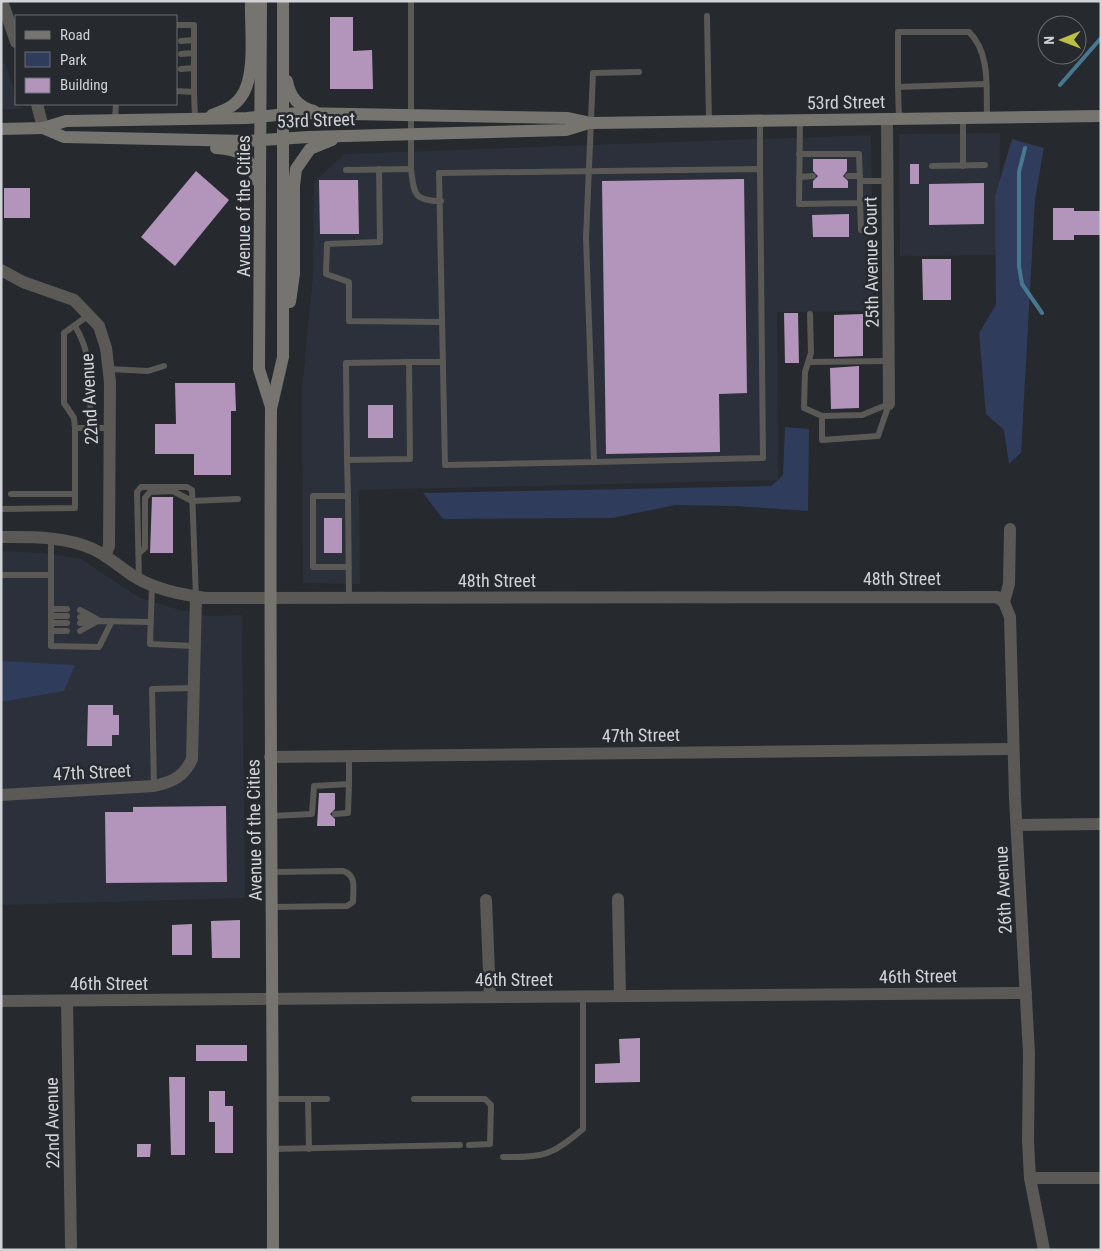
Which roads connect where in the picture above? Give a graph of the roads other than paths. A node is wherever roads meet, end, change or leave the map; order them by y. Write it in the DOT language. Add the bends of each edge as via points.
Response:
graph roads {
  1 [pos="2,1"];
  2 [pos="251,1"];
  3 [pos="261,1"];
  4 [pos="283,1"];
  5 [pos="411,1"];
  6 [pos="708,16"];
  7 [pos="178,25"];
  8 [pos="15,39"];
  9 [pos="194,40"];
  10 [pos="181,41"];
  11 [pos="194,53"];
  12 [pos="182,54"];
  13 [pos="284,63"];
  14 [pos="194,68"];
  15 [pos="181,69"];
  16 [pos="639,72"];
  17 [pos="985,84"];
  18 [pos="898,87"];
  19 [pos="178,91"];
  20 [pos="194,92"];
  21 [pos="37,105"];
  22 [pos="116,105"];
  23 [pos="336,113"];
  24 [pos="284,114"];
  25 [pos="261,116"];
  26 [pos="412,116"];
  27 [pos="1101,116"];
  28 [pos="199,118"];
  29 [pos="964,118"];
  30 [pos="987,118"];
  31 [pos="893,119"];
  32 [pos="116,120"];
  33 [pos="800,120"];
  34 [pos="760,121"];
  35 [pos="591,122"];
  36 [pos="708,122"];
  37 [pos="42,128"];
  38 [pos="1,129"];
  39 [pos="411,135"];
  40 [pos="353,136"];
  41 [pos="102,137"];
  42 [pos="284,138"];
  43 [pos="260,140"];
  44 [pos="800,154"];
  45 [pos="985,165"];
  46 [pos="932,166"];
  47 [pos="963,166"];
  48 [pos="411,168"];
  49 [pos="379,169"];
  50 [pos="760,169"];
  51 [pos="346,170"];
  52 [pos="589,170"];
  53 [pos="799,176"];
  54 [pos="813,176"];
  55 [pos="848,176"];
  56 [pos="860,178"];
  57 [pos="888,181"];
  58 [pos="260,198"];
  59 [pos="441,202"];
  60 [pos="860,203"];
  61 [pos="861,230"];
  62 [pos="1,270"];
  63 [pos="90,314"];
  64 [pos="810,314"];
  65 [pos="442,322"];
  66 [pos="75,326"];
  67 [pos="283,357"];
  68 [pos="890,361"];
  69 [pos="409,362"];
  70 [pos="443,362"];
  71 [pos="809,362"];
  72 [pos="164,366"];
  73 [pos="109,369"];
  74 [pos="889,404"];
  75 [pos="272,409"];
  76 [pos="822,416"];
  77 [pos="75,428"];
  78 [pos="90,428"];
  79 [pos="110,428"];
  80 [pos="347,460"];
  81 [pos="594,462"];
  82 [pos="11,494"];
  83 [pos="75,494"];
  84 [pos="348,496"];
  85 [pos="238,499"];
  86 [pos="192,501"];
  87 [pos="1,509"];
  88 [pos="1010,529"];
  89 [pos="1,537"];
  90 [pos="51,538"];
  91 [pos="139,554"];
  92 [pos="105,556"];
  93 [pos="349,567"];
  94 [pos="1,575"];
  95 [pos="51,575"];
  96 [pos="139,579"];
  97 [pos="152,585"];
  98 [pos="196,596"];
  99 [pos="270,598"];
  100 [pos="349,598"];
  101 [pos="1004,602"];
  102 [pos="67,609"];
  103 [pos="51,616"];
  104 [pos="67,620"];
  105 [pos="100,621"];
  106 [pos="112,621"];
  107 [pos="150,622"];
  108 [pos="51,631"];
  109 [pos="67,631"];
  110 [pos="80,631"];
  111 [pos="194,646"];
  112 [pos="194,688"];
  113 [pos="1013,749"];
  114 [pos="270,757"];
  115 [pos="349,757"];
  116 [pos="349,784"];
  117 [pos="154,786"];
  118 [pos="1,795"];
  119 [pos="334,814"];
  120 [pos="271,816"];
  121 [pos="1101,824"];
  122 [pos="1017,825"];
  123 [pos="273,872"];
  124 [pos="618,899"];
  125 [pos="486,900"];
  126 [pos="273,907"];
  127 [pos="1026,993"];
  128 [pos="490,996"];
  129 [pos="620,996"];
  130 [pos="583,997"];
  131 [pos="273,999"];
  132 [pos="1,1001"];
  133 [pos="67,1001"];
  134 [pos="273,1099"];
  135 [pos="308,1099"];
  136 [pos="327,1099"];
  137 [pos="414,1099"];
  138 [pos="460,1145"];
  139 [pos="469,1145"];
  140 [pos="273,1149"];
  141 [pos="309,1149"];
  142 [pos="503,1157"];
  143 [pos="1030,1178"];
  144 [pos="1101,1178"];
  145 [pos="71,1246"];
  146 [pos="273,1250"];
  147 [pos="1044,1250"];
  1 -- 8 [label="street"];
  2 -- 28 [label="main road" via="250,73 245,91 226,110"];
  3 -- 25 [label="main road, Avenue of the Cities"];
  4 -- 13 [label="main road, Avenue of the Cities"];
  5 -- 26 [label="lane"];
  6 -- 36 [label="lane"];
  7 -- 9 [label="lane" via="194,25"];
  9 -- 10 [label="lane"];
  9 -- 11 [label="lane"];
  11 -- 12 [label="lane"];
  11 -- 14 [label="lane"];
  13 -- 23 [label="main road" via="289,90 300,105"];
  13 -- 24 [label="main road, Avenue of the Cities"];
  14 -- 15 [label="lane"];
  14 -- 20 [label="lane"];
  16 -- 35 [label="lane" via="594,73"];
  17 -- 18 [label="lane"];
  17 -- 18 [label="lane" via="986,68 978,40 969,32 898,32"];
  17 -- 30 [label="lane"];
  18 -- 31 [label="lane"];
  19 -- 20 [label="lane"];
  20 -- 28 [label="lane"];
  21 -- 37 [label="street"];
  22 -- 32 [label="lane"];
  23 -- 24 [label="main road, 53rd Street"];
  23 -- 26 [label="main road, 53rd Street"];
  24 -- 25 [label="main road, 53rd Street"];
  24 -- 42 [label="main road, Avenue of the Cities"];
  25 -- 28 [label="main road, 53rd Street"];
  25 -- 43 [label="main road, Avenue of the Cities"];
  26 -- 35 [label="main road, 53rd Street" via="568,118"];
  26 -- 39 [label="lane"];
  27 -- 30 [label="main road, 53rd Street"];
  28 -- 32 [label="main road, 53rd Street"];
  29 -- 30 [label="main road, 53rd Street"];
  29 -- 31 [label="main road, 53rd Street"];
  29 -- 47 [label="lane"];
  31 -- 33 [label="main road, 53rd Street"];
  31 -- 57 [label="street, 25th Avenue Court"];
  32 -- 37 [label="main road, 53rd Street" via="66,121"];
  33 -- 34 [label="main road, 53rd Street"];
  33 -- 44 [label="lane"];
  34 -- 36 [label="main road, 53rd Street"];
  34 -- 50 [label="lane"];
  35 -- 36 [label="main road, 53rd Street"];
  35 -- 39 [label="main road, 53rd Street" via="566,130"];
  35 -- 52 [label="lane"];
  37 -- 38 [label="main road, 53rd Street"];
  37 -- 41 [label="main road, 53rd Street" via="64,137"];
  39 -- 40 [label="main road, 53rd Street"];
  39 -- 48 [label="lane"];
  40 -- 42 [label="main road, 53rd Street"];
  40 -- 67 [label="main road" via="310,149 296,169 294,274"];
  41 -- 43 [label="main road, 53rd Street"];
  41 -- 58 [label="main road" via="178,148 236,151 247,157 254,169"];
  42 -- 43 [label="main road, 53rd Street"];
  42 -- 67 [label="main road, Avenue of the Cities"];
  43 -- 58 [label="main road, Avenue of the Cities"];
  44 -- 53 [label="lane"];
  44 -- 56 [label="lane" via="859,154"];
  45 -- 47 [label="lane"];
  46 -- 47 [label="lane"];
  48 -- 49 [label="lane"];
  48 -- 59 [label="lane" via="414,192 422,200"];
  49 -- 51 [label="lane"];
  49 -- 65 [label="lane" via="380,242 327,244 326,274 350,282 349,321"];
  50 -- 52 [label="lane"];
  50 -- 81 [label="lane" via="763,458"];
  52 -- 59 [label="lane" via="439,173"];
  52 -- 81 [label="lane" via="586,238"];
  53 -- 54 [label="lane"];
  53 -- 60 [label="lane" via="799,204"];
  55 -- 56 [label="lane"];
  56 -- 57 [label="lane"];
  56 -- 60 [label="lane"];
  57 -- 68 [label="street, 25th Avenue Court"];
  58 -- 75 [label="main road, Avenue of the Cities" via="259,369"];
  59 -- 65 [label="lane"];
  60 -- 61 [label="lane"];
  62 -- 63 [label="street, 22nd Avenue" via="23,282 74,300"];
  63 -- 66 [label="lane"];
  63 -- 73 [label="street, 22nd Avenue" via="99,326"];
  64 -- 71 [label="lane"];
  65 -- 70 [label="lane"];
  66 -- 77 [label="lane" via="64,334 64,403 74,418"];
  66 -- 78 [label="lane" via="89,356"];
  67 -- 75 [label="main road, Avenue of the Cities"];
  68 -- 71 [label="lane"];
  68 -- 74 [label="street, 25th Avenue Court"];
  69 -- 70 [label="lane"];
  69 -- 80 [label="lane" via="410,458"];
  69 -- 80 [label="lane" via="346,363"];
  70 -- 81 [label="lane" via="445,465"];
  71 -- 76 [label="lane" via="805,372 804,408"];
  72 -- 73 [label="lane" via="148,371"];
  73 -- 79 [label="street, 22nd Avenue"];
  74 -- 76 [label="lane" via="862,415"];
  74 -- 76 [label="lane" via="878,436 822,440"];
  75 -- 99 [label="main road, Avenue of the Cities"];
  77 -- 78 [label="lane"];
  77 -- 83 [label="lane"];
  78 -- 79 [label="lane"];
  79 -- 92 [label="street, 22nd Avenue" via="109,546"];
  80 -- 84 [label="lane"];
  82 -- 83 [label="lane"];
  83 -- 87 [label="lane" via="75,508"];
  84 -- 93 [label="lane"];
  84 -- 93 [label="lane" via="314,496 313,567"];
  85 -- 86 [label="lane"];
  86 -- 91 [label="lane" via="173,491 150,492 145,498 145,548"];
  86 -- 91 [label="lane" via="192,490 187,487 141,487 137,492"];
  86 -- 98 [label="lane"];
  88 -- 101 [label="street, 26th Avenue" via="1009,584"];
  89 -- 90 [label="street, 48th Street"];
  90 -- 92 [label="street, 48th Street" via="80,544"];
  90 -- 95 [label="lane"];
  91 -- 96 [label="lane"];
  92 -- 96 [label="street, 48th Street"];
  93 -- 100 [label="lane"];
  94 -- 95 [label="lane"];
  95 -- 103 [label="lane"];
  96 -- 97 [label="street, 48th Street"];
  97 -- 98 [label="street, 48th Street" via="168,592"];
  97 -- 107 [label="lane"];
  98 -- 99 [label="street, 48th Street"];
  98 -- 111 [label="street"];
  99 -- 100 [label="street, 48th Street"];
  99 -- 114 [label="main road, Avenue of the Cities"];
  100 -- 101 [label="street, 48th Street" via="988,595"];
  101 -- 113 [label="street, 26th Avenue" via="1010,617"];
  102 -- 103 [label="lane"];
  103 -- 104 [label="lane"];
  103 -- 108 [label="lane"];
  105 -- 105 [label="lane" via="80,616"];
  105 -- 106 [label="lane"];
  105 -- 110 [label="lane"];
  106 -- 107 [label="lane"];
  106 -- 108 [label="lane" via="99,647 51,646"];
  107 -- 111 [label="lane" via="150,644"];
  108 -- 109 [label="lane"];
  111 -- 112 [label="street"];
  112 -- 117 [label="street, 47th Street" via="192,759 176,780"];
  112 -- 117 [label="lane" via="152,689"];
  113 -- 115 [label="street, 47th Street"];
  113 -- 122 [label="street, 26th Avenue"];
  114 -- 115 [label="street, 47th Street"];
  114 -- 120 [label="main road, Avenue of the Cities"];
  115 -- 116 [label="lane"];
  116 -- 119 [label="lane" via="349,810 346,814"];
  116 -- 120 [label="lane" via="314,786 314,814"];
  117 -- 118 [label="street, 47th Street"];
  120 -- 123 [label="main road, Avenue of the Cities"];
  121 -- 122 [label="street"];
  122 -- 127 [label="street, 26th Avenue"];
  123 -- 126 [label="main road, Avenue of the Cities"];
  123 -- 126 [label="lane" via="343,871 353,878 353,902 348,906"];
  124 -- 129 [label="street"];
  125 -- 128 [label="street"];
  126 -- 131 [label="main road, Avenue of the Cities"];
  127 -- 129 [label="street, 46th Street"];
  127 -- 143 [label="street, 26th Avenue"];
  128 -- 130 [label="street, 46th Street"];
  128 -- 131 [label="street, 46th Street"];
  129 -- 130 [label="street, 46th Street"];
  130 -- 142 [label="lane" via="583,1129 546,1155"];
  131 -- 133 [label="street, 46th Street"];
  131 -- 134 [label="main road, Avenue of the Cities"];
  132 -- 133 [label="street, 46th Street"];
  133 -- 145 [label="street, 22nd Avenue"];
  134 -- 135 [label="lane"];
  134 -- 140 [label="main road, Avenue of the Cities"];
  135 -- 136 [label="lane"];
  135 -- 141 [label="lane"];
  137 -- 139 [label="lane" via="489,1101 490,1144"];
  138 -- 141 [label="lane"];
  140 -- 141 [label="lane"];
  140 -- 146 [label="main road, Avenue of the Cities"];
  143 -- 144 [label="street"];
  143 -- 147 [label="street, 26th Avenue"];
}
